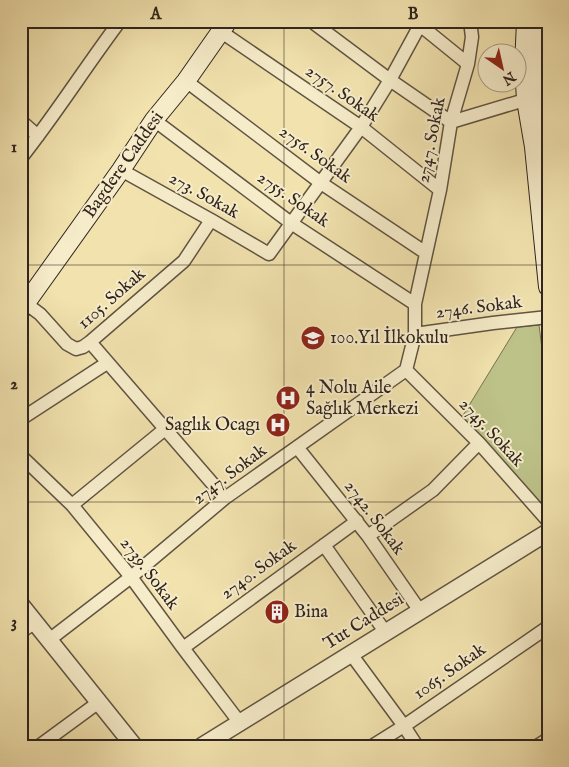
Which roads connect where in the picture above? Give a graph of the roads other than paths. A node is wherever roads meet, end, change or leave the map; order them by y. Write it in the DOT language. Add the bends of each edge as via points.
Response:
graph roads {
  1 [pos="24,21"];
  2 [pos="120,21"];
  3 [pos="311,21"];
  4 [pos="470,21"];
  5 [pos="526,21"];
  6 [pos="538,21"];
  7 [pos="417,23"];
  8 [pos="21,25"];
  9 [pos="224,26"];
  10 [pos="468,64"];
  11 [pos="186,80"];
  12 [pos="390,80"];
  13 [pos="538,96"];
  14 [pos="154,120"];
  15 [pos="21,121"];
  16 [pos="451,122"];
  17 [pos="361,127"];
  18 [pos="548,130"];
  19 [pos="38,136"];
  20 [pos="21,158"];
  21 [pos="121,170"];
  22 [pos="321,182"];
  23 [pos="440,190"];
  24 [pos="211,220"];
  25 [pos="291,222"];
  26 [pos="426,253"];
  27 [pos="548,287"];
  28 [pos="23,304"];
  29 [pos="415,304"];
  30 [pos="548,318"];
  31 [pos="415,334"];
  32 [pos="90,342"];
  33 [pos="107,363"];
  34 [pos="406,370"];
  35 [pos="21,419"];
  36 [pos="164,429"];
  37 [pos="479,443"];
  38 [pos="297,447"];
  39 [pos="21,456"];
  40 [pos="225,498"];
  41 [pos="72,505"];
  42 [pos="357,521"];
  43 [pos="548,521"];
  44 [pos="548,532"];
  45 [pos="368,536"];
  46 [pos="324,545"];
  47 [pos="131,576"];
  48 [pos="21,605"];
  49 [pos="420,611"];
  50 [pos="35,622"];
  51 [pos="548,627"];
  52 [pos="21,632"];
  53 [pos="386,633"];
  54 [pos="49,640"];
  55 [pos="183,648"];
  56 [pos="351,654"];
  57 [pos="99,702"];
  58 [pos="240,723"];
  59 [pos="404,726"];
  60 [pos="548,739"];
  61 [pos="212,743"];
  62 [pos="39,746"];
  63 [pos="134,746"];
  64 [pos="372,746"];
  65 [pos="417,746"];
  66 [pos="537,746"];
  1 -- 8 [label="street"];
  2 -- 19 [label="street"];
  3 -- 12 [label="street"];
  4 -- 10 [label="street, 2747. Sokak" via="472,37"];
  5 -- 13 [label="main road" via="524,67"];
  6 -- 13 [label="main road"];
  7 -- 10 [label="street"];
  7 -- 12 [label="street"];
  9 -- 11 [label="main road, Bagdere Caddesi"];
  9 -- 17 [label="street, 2757. Sokak"];
  10 -- 16 [label="street, 2747. Sokak"];
  11 -- 14 [label="main road, Bagdere Caddesi"];
  11 -- 22 [label="street, 2756. Sokak"];
  12 -- 16 [label="street"];
  12 -- 17 [label="street"];
  13 -- 16 [label="street"];
  13 -- 18 [label="main road"];
  13 -- 27 [label="main road" via="534,147"];
  14 -- 21 [label="main road, Bagdere Caddesi"];
  14 -- 25 [label="street, 2755. Sokak"];
  15 -- 19 [label="street"];
  16 -- 23 [label="street, 2747. Sokak"];
  17 -- 22 [label="street"];
  17 -- 23 [label="street, 2757. Sokak"];
  19 -- 20 [label="street"];
  21 -- 24 [label="street, 273. Sokak"];
  21 -- 28 [label="main road, Bagdere Caddesi"];
  22 -- 25 [label="street"];
  22 -- 26 [label="street, 2756. Sokak"];
  23 -- 26 [label="street, 2747. Sokak"];
  24 -- 25 [label="street, 273. Sokak" via="269,254"];
  24 -- 32 [label="street, 1105. Sokak" via="184,261"];
  25 -- 29 [label="street, 2755. Sokak"];
  26 -- 29 [label="street, 2747. Sokak"];
  28 -- 32 [label="street, 1105. Sokak" via="40,314 76,349"];
  29 -- 31 [label="street, 2747. Sokak"];
  30 -- 31 [label="street, 2746. Sokak"];
  31 -- 34 [label="street, 2747. Sokak"];
  32 -- 33 [label="street"];
  33 -- 35 [label="street"];
  33 -- 36 [label="street"];
  34 -- 37 [label="street, 2745. Sokak"];
  34 -- 38 [label="street, 2747. Sokak"];
  36 -- 40 [label="street"];
  36 -- 41 [label="street"];
  37 -- 43 [label="street, 2745. Sokak"];
  37 -- 45 [label="street" via="433,490"];
  38 -- 40 [label="street, 2747. Sokak"];
  38 -- 42 [label="street, 2742. Sokak"];
  39 -- 41 [label="street, 2739. Sokak"];
  40 -- 47 [label="street, 2747. Sokak"];
  41 -- 47 [label="street, 2739. Sokak"];
  42 -- 45 [label="street, 2742. Sokak"];
  42 -- 46 [label="street, 2740. Sokak"];
  44 -- 49 [label="street, Tut Caddesi"];
  45 -- 49 [label="street, 2742. Sokak"];
  46 -- 53 [label="street"];
  46 -- 55 [label="street, 2740. Sokak"];
  47 -- 54 [label="street, 2747. Sokak"];
  47 -- 55 [label="street, 2739. Sokak"];
  48 -- 50 [label="street"];
  49 -- 53 [label="street, Tut Caddesi"];
  50 -- 52 [label="street"];
  50 -- 54 [label="street"];
  51 -- 59 [label="street, 1065. Sokak"];
  53 -- 56 [label="street, Tut Caddesi"];
  54 -- 57 [label="street"];
  55 -- 58 [label="street, 2739. Sokak"];
  56 -- 58 [label="street, Tut Caddesi"];
  56 -- 59 [label="street"];
  57 -- 62 [label="street"];
  57 -- 63 [label="street"];
  58 -- 61 [label="street, Tut Caddesi"];
  59 -- 64 [label="street, 1065. Sokak"];
  59 -- 65 [label="street"];
  60 -- 66 [label="street"];
}
